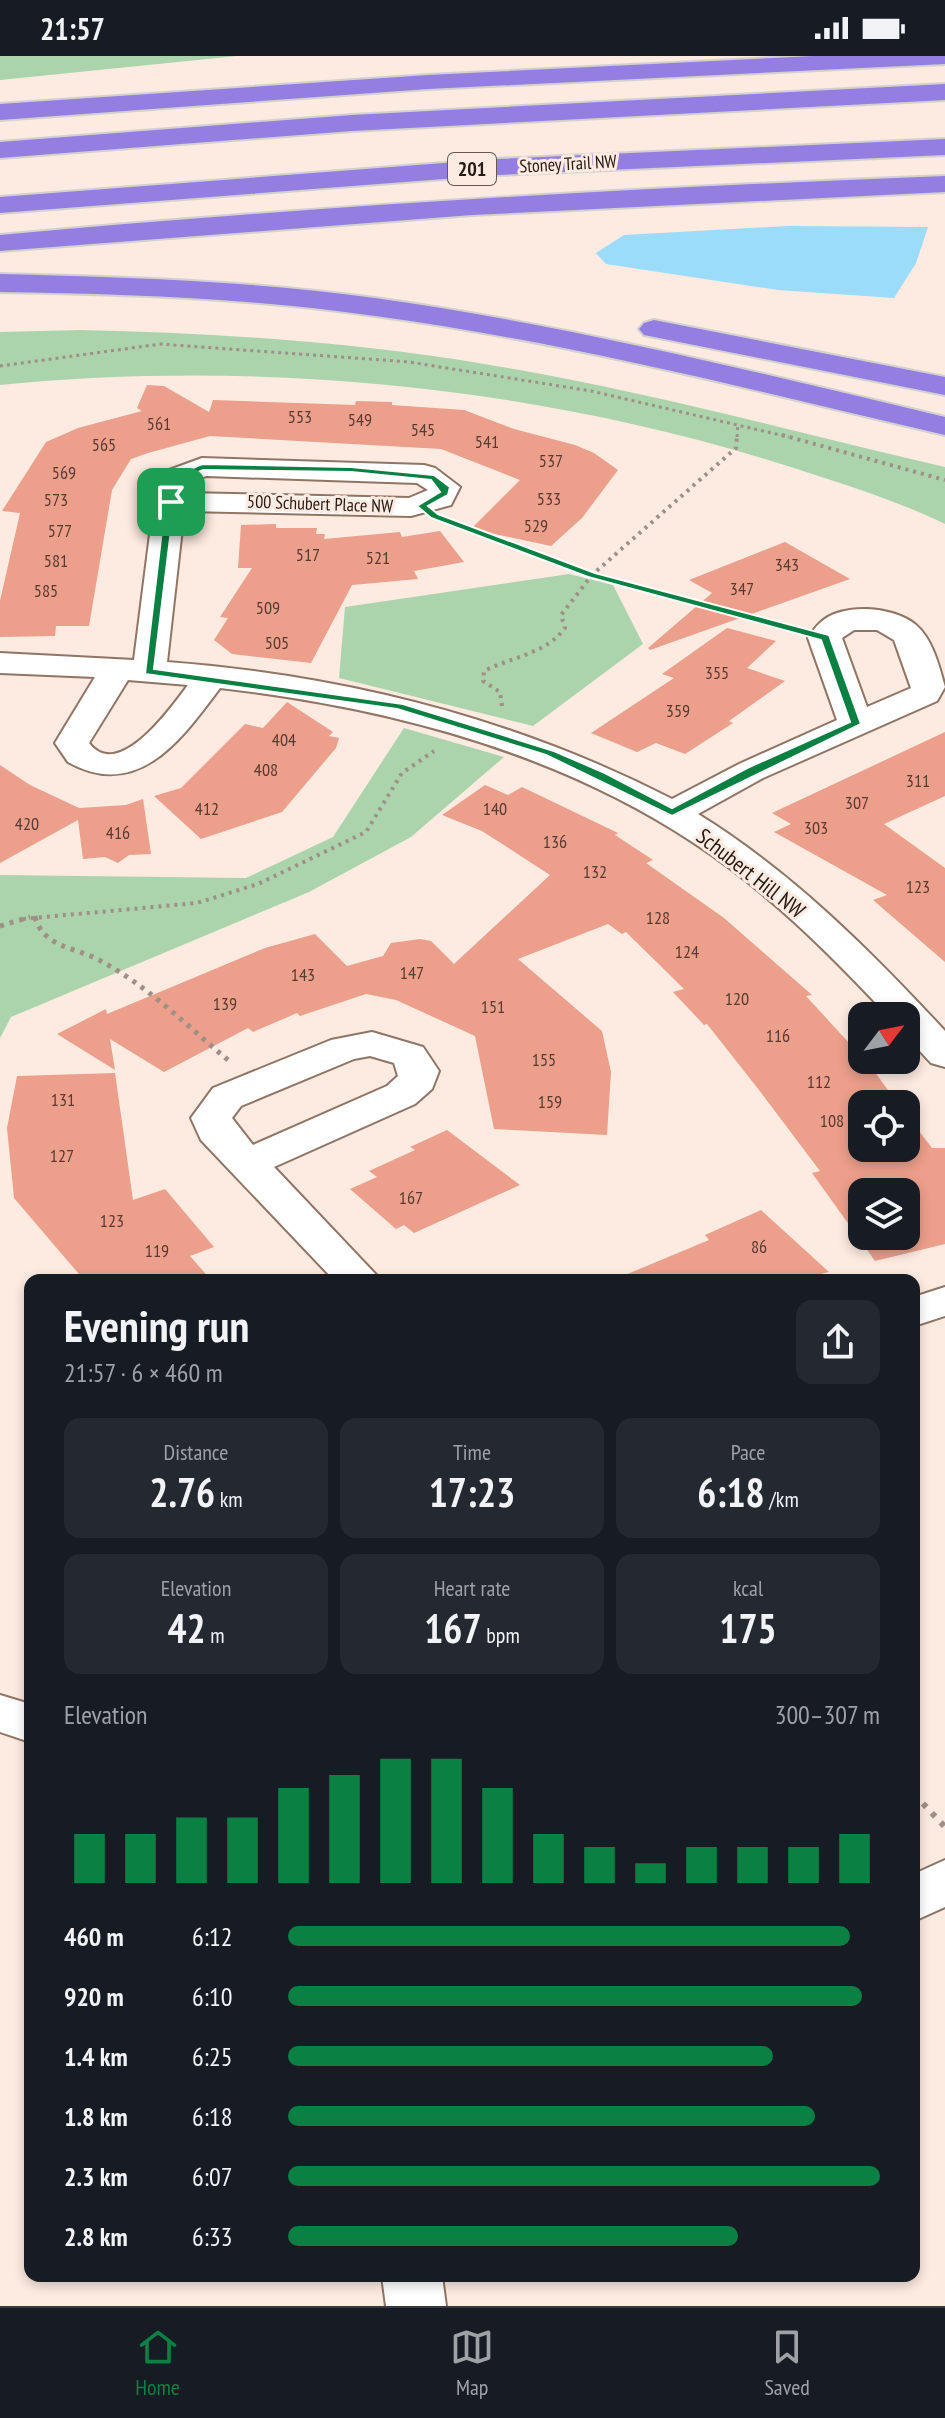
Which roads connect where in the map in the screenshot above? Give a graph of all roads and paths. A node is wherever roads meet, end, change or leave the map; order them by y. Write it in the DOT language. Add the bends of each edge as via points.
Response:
graph roads {
  1 [pos="945,57"];
  2 [pos="349,63"];
  3 [pos="945,92"];
  4 [pos="0,104"];
  5 [pos="0,112"];
  6 [pos="945,147"];
  7 [pos="0,150"];
  8 [pos="945,184"];
  9 [pos="0,205"];
  10 [pos="0,243"];
  11 [pos="0,272"];
  12 [pos="0,283"];
  13 [pos="0,366"];
  14 [pos="945,386"];
  15 [pos="738,423"];
  16 [pos="945,426"];
  17 [pos="945,480"];
  18 [pos="422,506"];
  19 [pos="592,575"];
  20 [pos="825,638"];
  21 [pos="0,663"];
  22 [pos="134,670"];
  23 [pos="211,677"];
  24 [pos="856,724"];
  25 [pos="477,728"];
  26 [pos="672,813"];
  27 [pos="35,916"];
  28 [pos="0,926"];
  29 [pos="945,1055"];
  30 [pos="256,1085"];
  31 [pos="247,1163"];
  32 [pos="353,1274"];
  33 [pos="945,1301"];
  34 [pos="920,1310"];
  35 [pos="0,1713"];
  36 [pos="24,1721"];
  37 [pos="920,1800"];
  38 [pos="945,1827"];
  39 [pos="413,2282"];
  40 [pos="416,2306"];
  1 -- 5 [label="highway" via="428,82"];
  2 -- 4 [label="highway"];
  3 -- 7 [label="highway" via="352,123"];
  6 -- 9 [label="highway, Stoney Trail NW / 201" via="496,167"];
  8 -- 10 [label="highway" via="484,206"];
  11 -- 14 [label="highway" via="330,280 624,323"];
  12 -- 16 [label="highway" via="183,289 389,309 576,341"];
  13 -- 15 [label="path" via="161,344 293,351 409,362 591,391"];
  15 -- 17 [label="path"];
  15 -- 19 [label="path" via="736,448"];
  18 -- 19 [label="path" via="435,516"];
  18 -- 22 [label="street, 500 Schubert Place NW" via="171,502"];
  19 -- 20 [label="path"];
  19 -- 25 [label="path" via="561,615 565,628 557,640 484,671 483,681 500,692 504,704"];
  20 -- 24 [label="street"];
  20 -- 24 [label="street" via="833,627 853,621 892,625 909,636 926,677 925,694"];
  21 -- 22 [label="street, Schubert Hill NW"];
  22 -- 23 [label="street, Schubert Hill NW"];
  22 -- 23 [label="street" via="72,743 80,756 116,763 150,754"];
  23 -- 25 [label="street, Schubert Hill NW" via="399,706"];
  24 -- 26 [label="street"];
  25 -- 26 [label="street, Schubert Hill NW" via="602,775"];
  25 -- 27 [label="path" via="402,773 366,832 258,884 197,903"];
  26 -- 29 [label="street, Schubert Hill NW" via="830,937"];
  27 -- 28 [label="path"];
  27 -- 30 [label="path" via="37,928 54,944 96,958 120,974"];
  30 -- 31 [label="street" via="227,1097 211,1118 216,1131"];
  30 -- 31 [label="street" via="358,1045 399,1049 419,1071 418,1080 401,1095"];
  31 -- 32 [label="street"];
  33 -- 34 [label="street"];
  35 -- 36 [label="street"];
  37 -- 38 [label="path"];
  39 -- 40 [label="street"];
}
